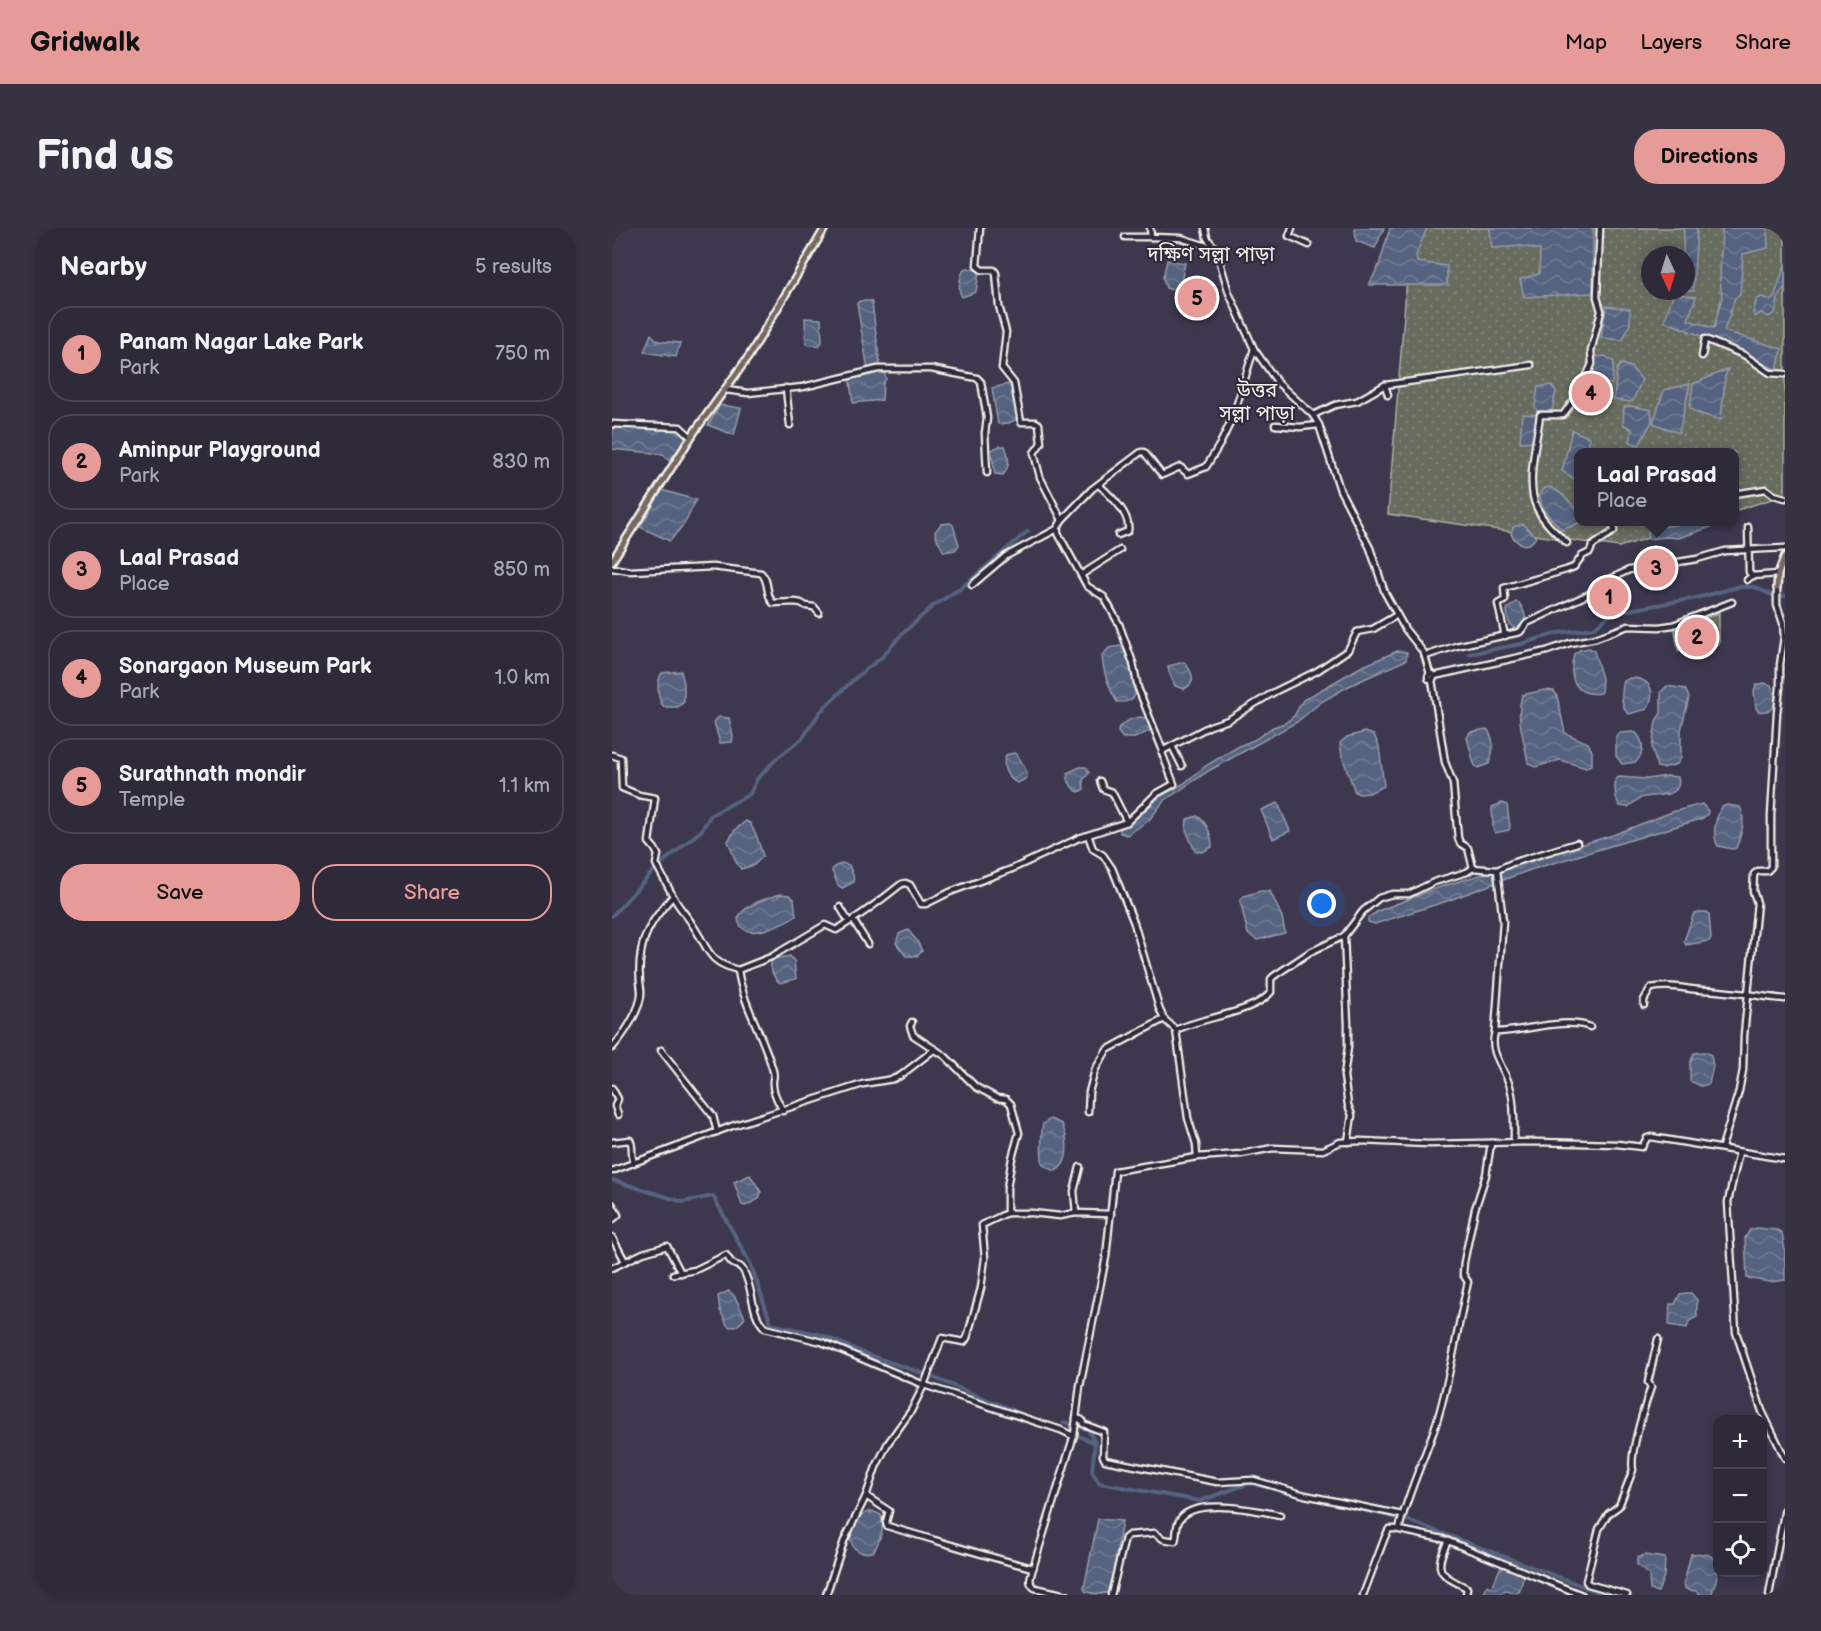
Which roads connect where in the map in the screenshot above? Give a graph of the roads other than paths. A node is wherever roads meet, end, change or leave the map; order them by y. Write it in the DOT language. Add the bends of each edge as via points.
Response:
graph roads {
  1 [pos="825,228"];
  2 [pos="980,228"];
  3 [pos="1150,228"];
  4 [pos="1205,228"];
  5 [pos="1292,228"];
  6 [pos="1600,228"];
  7 [pos="1125,237"];
  8 [pos="1151,237"];
  9 [pos="1309,245"];
  10 [pos="1216,249"];
  11 [pos="1254,349"];
  12 [pos="1702,356"];
  13 [pos="1531,365"];
  14 [pos="1785,374"];
  15 [pos="1385,385"];
  16 [pos="786,388"];
  17 [pos="726,390"];
  18 [pos="1388,395"];
  19 [pos="1313,415"];
  20 [pos="612,424"];
  21 [pos="790,425"];
  22 [pos="1275,425"];
  23 [pos="1319,425"];
  24 [pos="691,437"];
  25 [pos="987,473"];
  26 [pos="1099,485"];
  27 [pos="1739,493"];
  28 [pos="1785,498"];
  29 [pos="1062,520"];
  30 [pos="1613,526"];
  31 [pos="1748,527"];
  32 [pos="1057,529"];
  33 [pos="1118,536"];
  34 [pos="1567,543"];
  35 [pos="1785,548"];
  36 [pos="1120,550"];
  37 [pos="1749,550"];
  38 [pos="1785,560"];
  39 [pos="612,561"];
  40 [pos="612,567"];
  41 [pos="1778,574"];
  42 [pos="1081,575"];
  43 [pos="972,585"];
  44 [pos="1777,588"];
  45 [pos="1732,602"];
  46 [pos="819,613"];
  47 [pos="1397,615"];
  48 [pos="1505,636"];
  49 [pos="1425,656"];
  50 [pos="1432,677"];
  51 [pos="1777,734"];
  52 [pos="1785,735"];
  53 [pos="1172,746"];
  54 [pos="1163,751"];
  55 [pos="612,755"];
  56 [pos="1182,766"];
  57 [pos="1100,781"];
  58 [pos="1127,822"];
  59 [pos="1088,835"];
  60 [pos="1577,843"];
  61 [pos="1473,868"];
  62 [pos="1497,870"];
  63 [pos="673,896"];
  64 [pos="840,907"];
  65 [pos="851,921"];
  66 [pos="1344,936"];
  67 [pos="868,944"];
  68 [pos="738,970"];
  69 [pos="1749,995"];
  70 [pos="1785,999"];
  71 [pos="1644,1005"];
  72 [pos="1164,1019"];
  73 [pos="912,1022"];
  74 [pos="1590,1027"];
  75 [pos="1176,1030"];
  76 [pos="1495,1032"];
  77 [pos="612,1048"];
  78 [pos="935,1049"];
  79 [pos="661,1050"];
  80 [pos="612,1088"];
  81 [pos="783,1111"];
  82 [pos="1088,1112"];
  83 [pos="618,1115"];
  84 [pos="717,1132"];
  85 [pos="612,1142"];
  86 [pos="1348,1142"];
  87 [pos="1514,1142"];
  88 [pos="1491,1143"];
  89 [pos="1722,1147"];
  90 [pos="1739,1152"];
  91 [pos="1197,1157"];
  92 [pos="1785,1159"];
  93 [pos="634,1162"];
  94 [pos="1080,1167"];
  95 [pos="612,1172"];
  96 [pos="612,1204"];
  97 [pos="1007,1213"];
  98 [pos="1076,1213"];
  99 [pos="1111,1214"];
  100 [pos="612,1220"];
  101 [pos="612,1237"];
  102 [pos="625,1261"];
  103 [pos="612,1268"];
  104 [pos="681,1273"];
  105 [pos="673,1274"];
  106 [pos="1658,1339"];
  107 [pos="925,1383"];
  108 [pos="1076,1419"];
  109 [pos="1073,1435"];
  110 [pos="1785,1458"];
  111 [pos="866,1496"];
  112 [pos="1785,1511"];
  113 [pos="1280,1515"];
  114 [pos="1402,1516"];
  115 [pos="1400,1527"];
  116 [pos="1449,1541"];
  117 [pos="1033,1568"];
  118 [pos="826,1595"];
  119 [pos="1067,1595"];
  120 [pos="1111,1595"];
  121 [pos="1363,1595"];
  122 [pos="1466,1595"];
  123 [pos="1582,1595"];
  124 [pos="1628,1595"];
  125 [pos="1769,1595"];
  1 -- 17 [label="main road"];
  2 -- 29 [label="street" via="977,266 996,273 1004,322 1002,368 1014,383 1021,422 1039,424 1041,443 1034,453 1040,477"];
  3 -- 8 [label="street"];
  4 -- 10 [label="street"];
  5 -- 9 [label="street" via="1289,236"];
  6 -- 34 [label="street" via="1597,297 1601,311 1591,351 1592,364 1580,392 1563,416 1540,415 1534,454 1532,489 1537,508"];
  7 -- 8 [label="street"];
  8 -- 10 [label="street" via="1181,238"];
  10 -- 11 [label="street" via="1229,292"];
  11 -- 19 [label="street" via="1278,383"];
  11 -- 26 [label="street" via="1233,417 1206,467 1188,474 1180,467 1162,475 1141,452"];
  12 -- 14 [label="street" via="1705,339 1744,356 1770,373"];
  13 -- 15 [label="street"];
  15 -- 18 [label="street"];
  15 -- 19 [label="street" via="1357,400"];
  16 -- 17 [label="street" via="748,393"];
  16 -- 21 [label="street"];
  16 -- 25 [label="street" via="879,369 931,369 977,378 987,418"];
  17 -- 24 [label="main road"];
  19 -- 23 [label="street"];
  20 -- 24 [label="street" via="680,427"];
  22 -- 23 [label="street"];
  23 -- 47 [label="street" via="1340,490 1370,548 1384,593"];
  24 -- 39 [label="main road"];
  26 -- 29 [label="street"];
  26 -- 33 [label="street" via="1115,499 1128,526 1128,531"];
  27 -- 28 [label="street" via="1766,489"];
  29 -- 32 [label="street"];
  30 -- 48 [label="street" via="1614,531 1592,546 1574,567 1504,588 1505,600 1498,604"];
  31 -- 37 [label="street"];
  32 -- 42 [label="street"];
  32 -- 43 [label="street" via="1006,556"];
  35 -- 37 [label="street"];
  36 -- 42 [label="street"];
  37 -- 41 [label="street" via="1749,578"];
  37 -- 48 [label="street" via="1629,570 1527,623 1520,632"];
  38 -- 41 [label="main road"];
  40 -- 46 [label="street" via="630,571 713,567 761,573 773,603 801,603"];
  41 -- 44 [label="main road"];
  42 -- 54 [label="street" via="1087,586 1104,597 1119,624"];
  44 -- 51 [label="street" via="1784,637"];
  45 -- 50 [label="street" via="1673,625 1628,626 1547,651"];
  47 -- 49 [label="street"];
  47 -- 53 [label="street" via="1373,629 1357,632 1348,650 1317,671"];
  48 -- 49 [label="street"];
  49 -- 50 [label="street"];
  50 -- 61 [label="street" via="1445,762 1453,783 1458,838 1468,848"];
  51 -- 52 [label="street"];
  51 -- 69 [label="street" via="1771,867 1754,874 1757,903"];
  53 -- 54 [label="street"];
  53 -- 56 [label="street"];
  54 -- 58 [label="street" via="1174,784 1156,794"];
  55 -- 63 [label="street" via="621,758 622,789 655,798 649,842"];
  57 -- 58 [label="street" via="1103,789 1112,792"];
  58 -- 59 [label="street"];
  59 -- 65 [label="street" via="926,904 921,904 905,883"];
  59 -- 72 [label="street" via="1093,849 1112,868"];
  60 -- 62 [label="street"];
  61 -- 62 [label="street"];
  61 -- 66 [label="street" via="1409,894 1379,898"];
  62 -- 76 [label="street" via="1503,922"];
  63 -- 68 [label="street" via="710,955 722,966"];
  63 -- 77 [label="street" via="653,920 646,936 636,1010"];
  64 -- 65 [label="street"];
  65 -- 67 [label="street"];
  65 -- 68 [label="street" via="836,930 825,925 771,957"];
  66 -- 75 [label="street" via="1274,976 1271,992 1253,1007"];
  66 -- 86 [label="street" via="1348,1036 1344,1076 1352,1115"];
  68 -- 81 [label="street" via="745,1000 775,1075 772,1085"];
  69 -- 70 [label="street"];
  69 -- 71 [label="street" via="1682,986 1655,987 1648,991"];
  69 -- 89 [label="street" via="1743,1070"];
  72 -- 75 [label="street"];
  72 -- 82 [label="street" via="1107,1050 1095,1070"];
  73 -- 78 [label="street" via="909,1026 913,1035"];
  74 -- 76 [label="street" via="1556,1025"];
  75 -- 91 [label="street"];
  76 -- 87 [label="street" via="1493,1051 1511,1091"];
  78 -- 81 [label="street" via="900,1076"];
  78 -- 97 [label="street" via="976,1087 1011,1104 1019,1133 1007,1188"];
  79 -- 84 [label="street" via="713,1116"];
  80 -- 83 [label="street" via="618,1099"];
  81 -- 84 [label="street"];
  84 -- 93 [label="street"];
  85 -- 93 [label="street" via="630,1140"];
  86 -- 88 [label="street"];
  86 -- 91 [label="street" via="1323,1150 1273,1148"];
  87 -- 88 [label="street"];
  87 -- 89 [label="street" via="1642,1147 1651,1137"];
  88 -- 114 [label="street" via="1464,1262 1467,1282 1452,1362 1436,1422"];
  89 -- 90 [label="street"];
  90 -- 92 [label="street"];
  90 -- 110 [label="street" via="1728,1202 1736,1332 1762,1411"];
  91 -- 99 [label="street" via="1115,1171"];
  93 -- 95 [label="street"];
  94 -- 98 [label="street" via="1074,1191"];
  96 -- 100 [label="street" via="618,1215"];
  97 -- 98 [label="street"];
  97 -- 107 [label="street" via="982,1225 986,1258 967,1338 960,1342 942,1338"];
  98 -- 99 [label="street"];
  99 -- 108 [label="street"];
  101 -- 102 [label="street"];
  102 -- 103 [label="street"];
  102 -- 104 [label="street" via="667,1246"];
  104 -- 105 [label="street"];
  104 -- 107 [label="street" via="726,1255 743,1270 765,1328 822,1342"];
  106 -- 124 [label="street" via="1633,1470 1619,1506 1608,1514 1599,1529 1586,1581"];
  107 -- 109 [label="street"];
  107 -- 111 [label="street" via="888,1443"];
  108 -- 109 [label="street"];
  108 -- 114 [label="street" via="1104,1432 1105,1460 1217,1482 1253,1480"];
  109 -- 117 [label="street"];
  111 -- 117 [label="street" via="889,1511 887,1526"];
  111 -- 118 [label="street" via="844,1540"];
  112 -- 125 [label="street"];
  113 -- 120 [label="street" via="1202,1506 1178,1522 1175,1541 1155,1533 1129,1535"];
  114 -- 115 [label="street"];
  115 -- 116 [label="street"];
  115 -- 121 [label="street" via="1389,1529"];
  116 -- 122 [label="street" via="1440,1561 1440,1572 1467,1588"];
  116 -- 123 [label="street"];
  117 -- 119 [label="street" via="1030,1585"];
}
